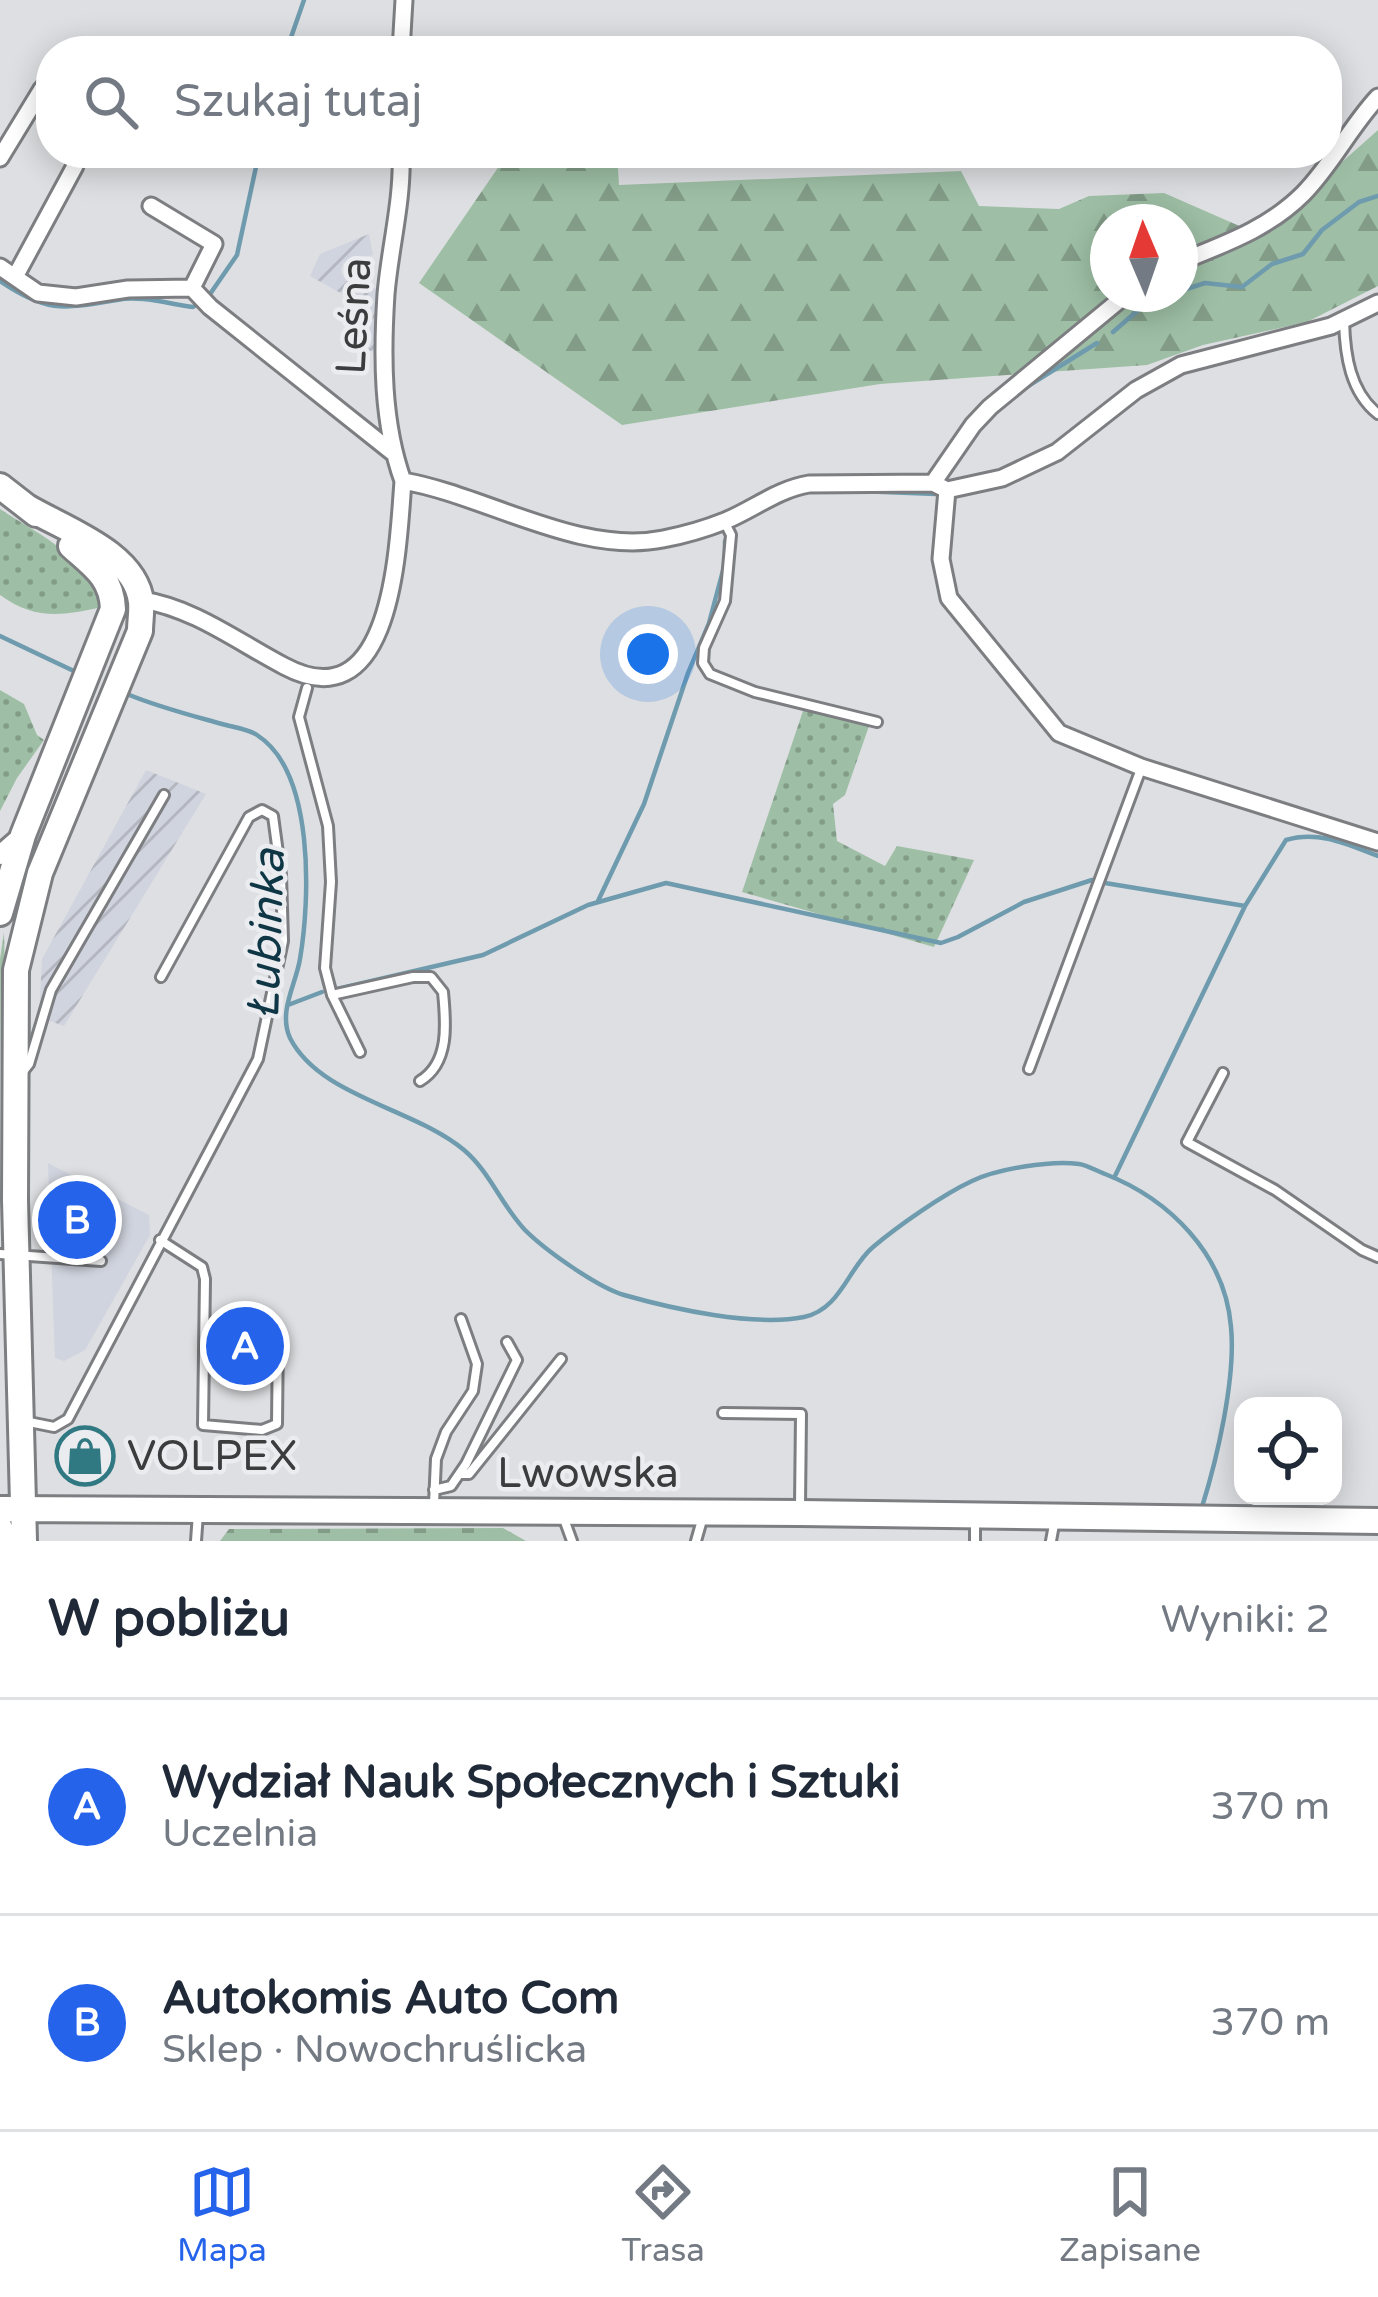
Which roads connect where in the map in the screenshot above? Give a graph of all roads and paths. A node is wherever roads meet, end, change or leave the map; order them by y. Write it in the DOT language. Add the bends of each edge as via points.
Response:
graph roads {
  1 [pos="404,0"];
  2 [pos="402,36"];
  3 [pos="1378,97"];
  4 [pos="36,99"];
  5 [pos="1342,139"];
  6 [pos="0,158"];
  7 [pos="74,168"];
  8 [pos="399,168"];
  9 [pos="1322,168"];
  10 [pos="151,206"];
  11 [pos="1198,255"];
  12 [pos="0,267"];
  13 [pos="15,277"];
  14 [pos="200,297"];
  15 [pos="1378,303"];
  16 [pos="1105,312"];
  17 [pos="1344,320"];
  18 [pos="1378,414"];
  19 [pos="392,452"];
  20 [pos="403,481"];
  21 [pos="0,486"];
  22 [pos="940,486"];
  23 [pos="27,507"];
  24 [pos="724,521"];
  25 [pos="142,600"];
  26 [pos="111,605"];
  27 [pos="307,688"];
  28 [pos="877,722"];
  29 [pos="1142,767"];
  30 [pos="164,795"];
  31 [pos="23,836"];
  32 [pos="1378,842"];
  33 [pos="0,855"];
  34 [pos="40,873"];
  35 [pos="1,898"];
  36 [pos="23,931"];
  37 [pos="160,977"];
  38 [pos="332,995"];
  39 [pos="360,1052"];
  40 [pos="1029,1069"];
  41 [pos="1223,1073"];
  42 [pos="14,1076"];
  43 [pos="420,1081"];
  44 [pos="160,1240"];
  45 [pos="9,1253"];
  46 [pos="1378,1257"];
  47 [pos="101,1261"];
  48 [pos="461,1319"];
  49 [pos="278,1332"];
  50 [pos="507,1342"];
  51 [pos="560,1359"];
  52 [pos="722,1413"];
  53 [pos="21,1420"];
  54 [pos="459,1474"];
  55 [pos="434,1501"];
  56 [pos="11,1510"];
  57 [pos="199,1512"];
  58 [pos="564,1512"];
  59 [pos="702,1513"];
  60 [pos="800,1513"];
  61 [pos="1378,1521"];
  62 [pos="0,1528"];
  63 [pos="975,1528"];
  64 [pos="1053,1529"];
  65 [pos="1,1541"];
  66 [pos="24,1541"];
  67 [pos="196,1541"];
  68 [pos="572,1541"];
  69 [pos="696,1541"];
  1 -- 2 [label="street"];
  3 -- 5 [label="street"];
  4 -- 6 [label="street"];
  7 -- 13 [label="street"];
  8 -- 19 [label="street, Leśna" via="386,295"];
  9 -- 11 [label="street" via="1304,193 1249,234"];
  10 -- 14 [label="street" via="214,244"];
  12 -- 13 [label="street"];
  13 -- 14 [label="street" via="38,293 128,289"];
  14 -- 19 [label="street"];
  15 -- 17 [label="street"];
  16 -- 22 [label="street" via="990,407"];
  17 -- 18 [label="lane" via="1352,376"];
  17 -- 22 [label="street" via="1181,365 1136,389 1058,452 1002,478"];
  19 -- 20 [label="street, Leśna"];
  20 -- 24 [label="street" via="617,542 657,541"];
  20 -- 25 [label="street" via="386,614 345,671 302,674 184,611"];
  21 -- 23 [label="main road"];
  22 -- 24 [label="street" via="792,487"];
  22 -- 29 [label="street" via="949,598 1059,734"];
  23 -- 25 [label="main road" via="117,560"];
  23 -- 26 [label="main road" via="101,572"];
  24 -- 28 [label="lane" via="731,536 724,601 704,648 710,674"];
  25 -- 26 [label="main road"];
  25 -- 34 [label="main road" via="140,631"];
  26 -- 31 [label="main road"];
  27 -- 38 [label="lane" via="299,717 328,826 325,968"];
  29 -- 32 [label="street"];
  29 -- 40 [label="lane"];
  30 -- 42 [label="lane" via="51,990 29,1064"];
  31 -- 33 [label="street"];
  31 -- 35 [label="main road"];
  34 -- 35 [label="street"];
  34 -- 36 [label="main road"];
  35 -- 36 [label="street"];
  36 -- 42 [label="main road"];
  37 -- 44 [label="lane" via="249,817 262,810 273,816 283,941 258,1060"];
  38 -- 39 [label="lane"];
  38 -- 43 [label="lane" via="430,977 443,992 443,1047 433,1073"];
  41 -- 46 [label="lane" via="1187,1142"];
  42 -- 45 [label="main road"];
  44 -- 49 [label="lane" via="202,1267 205,1279 203,1425 277,1424"];
  44 -- 53 [label="lane" via="68,1419 54,1427"];
  45 -- 47 [label="lane"];
  45 -- 53 [label="main road"];
  48 -- 55 [label="lane" via="477,1364 473,1391 436,1460"];
  50 -- 54 [label="lane" via="517,1360"];
  51 -- 54 [label="lane" via="469,1474"];
  52 -- 60 [label="lane" via="801,1414"];
  53 -- 56 [label="main road"];
  54 -- 55 [label="lane"];
  55 -- 57 [label="main road, Lwowska"];
  55 -- 58 [label="main road, Lwowska"];
  56 -- 57 [label="main road, Lwowska"];
  56 -- 66 [label="main road"];
  57 -- 67 [label="lane"];
  58 -- 59 [label="main road, Lwowska"];
  58 -- 68 [label="lane"];
  59 -- 60 [label="main road, Lwowska"];
  59 -- 69 [label="lane"];
  60 -- 63 [label="main road, Lwowska"];
  61 -- 64 [label="main road, Lwowska" via="1152,1519"];
  62 -- 65 [label="main road"];
  63 -- 64 [label="main road, Lwowska"];
}
